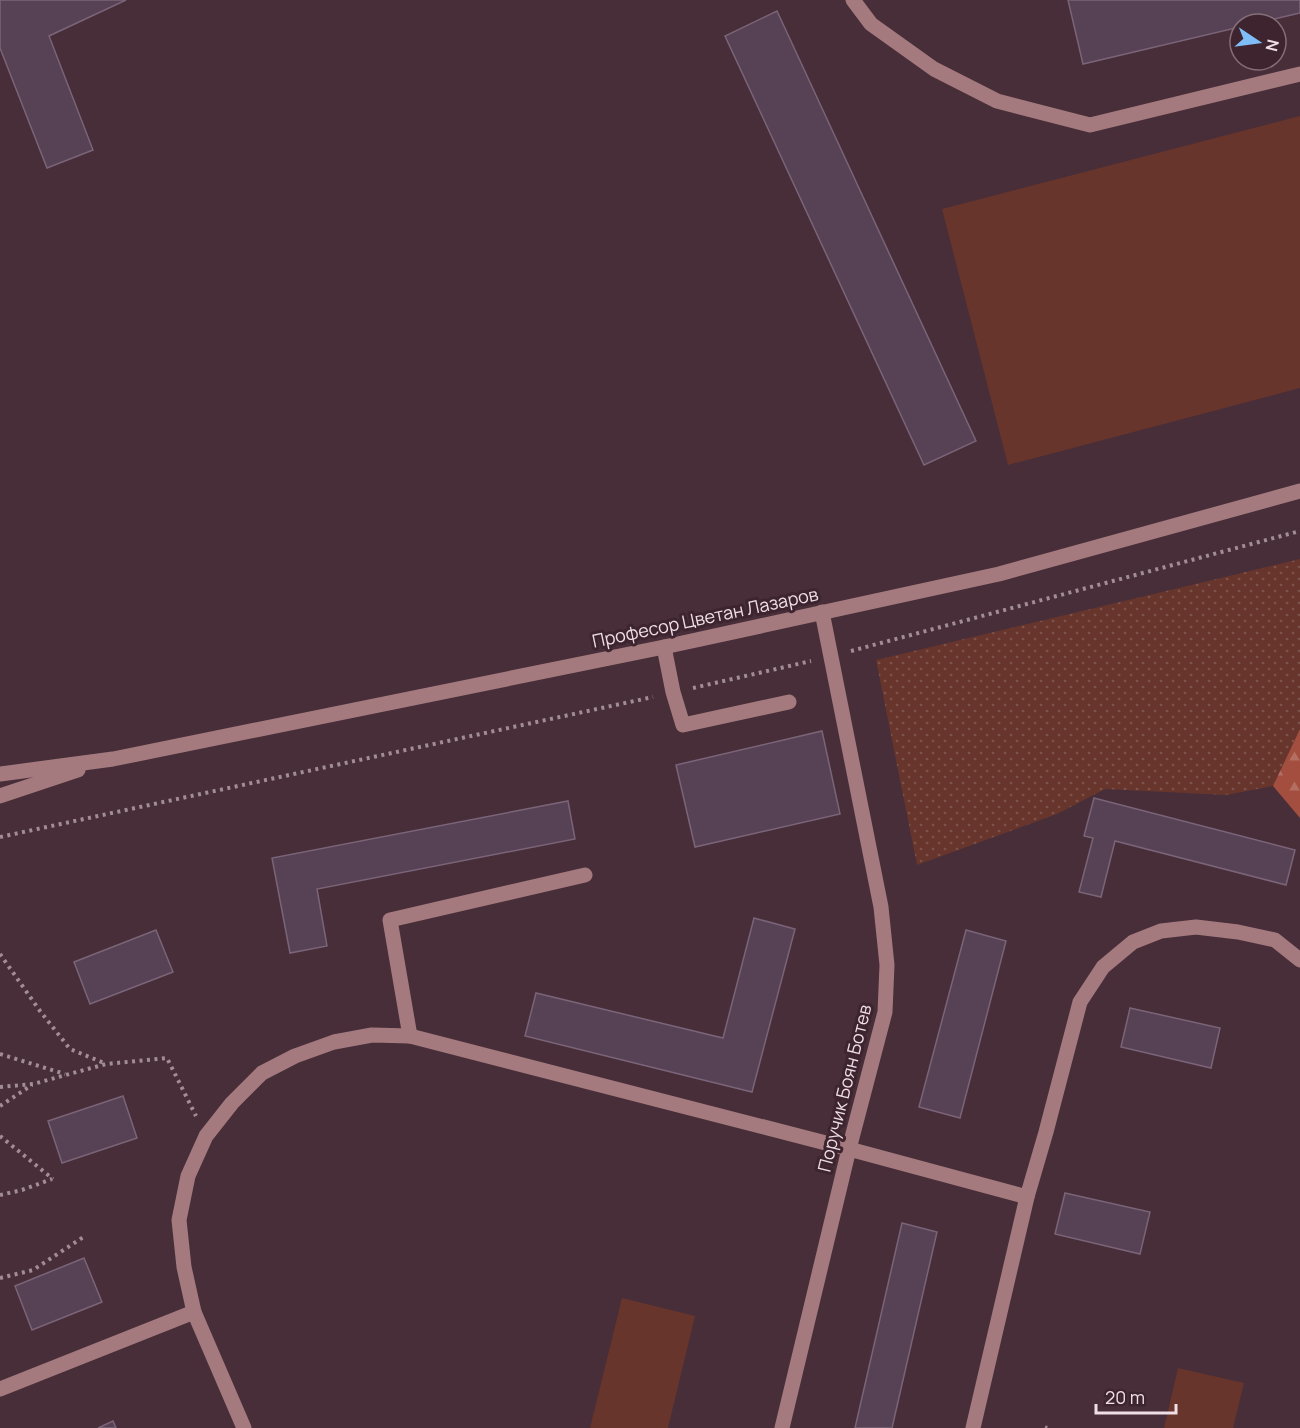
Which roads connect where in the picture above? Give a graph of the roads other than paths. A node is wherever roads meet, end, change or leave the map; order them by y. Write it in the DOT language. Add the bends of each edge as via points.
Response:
graph roads {
  1 [pos="853,0"];
  2 [pos="1300,74"];
  3 [pos="1300,491"];
  4 [pos="822,612"];
  5 [pos="664,647"];
  6 [pos="789,702"];
  7 [pos="113,759"];
  8 [pos="0,774"];
  9 [pos="0,796"];
  10 [pos="585,875"];
  11 [pos="1300,960"];
  12 [pos="410,1036"];
  13 [pos="849,1149"];
  14 [pos="1027,1197"];
  15 [pos="194,1311"];
  16 [pos="0,1389"];
  17 [pos="244,1428"];
  18 [pos="782,1428"];
  19 [pos="973,1428"];
  1 -- 2 [label="street" via="871,24 934,69 997,101 1090,124"];
  3 -- 4 [label="street, Професор Цветан Лазаров" via="999,574"];
  4 -- 5 [label="street, Професор Цветан Лазаров"];
  4 -- 13 [label="street, Поручик Боян Ботев" via="881,907 887,965 885,1012"];
  5 -- 6 [label="street" via="683,725"];
  5 -- 7 [label="street, Професор Цветан Лазаров"];
  7 -- 8 [label="street, Професор Цветан Лазаров"];
  7 -- 9 [label="street, Професор Цветан Лазаров"];
  10 -- 12 [label="street" via="390,920"];
  11 -- 14 [label="street" via="1275,940 1196,927 1161,931 1133,942 1102,967 1080,1002"];
  12 -- 13 [label="street"];
  12 -- 15 [label="street" via="372,1035 334,1042 295,1056 262,1073 206,1136 188,1176 179,1220"];
  13 -- 14 [label="street"];
  13 -- 18 [label="street, Поручик Боян Ботев"];
  14 -- 19 [label="street"];
  15 -- 16 [label="street"];
  15 -- 17 [label="street"];
}
